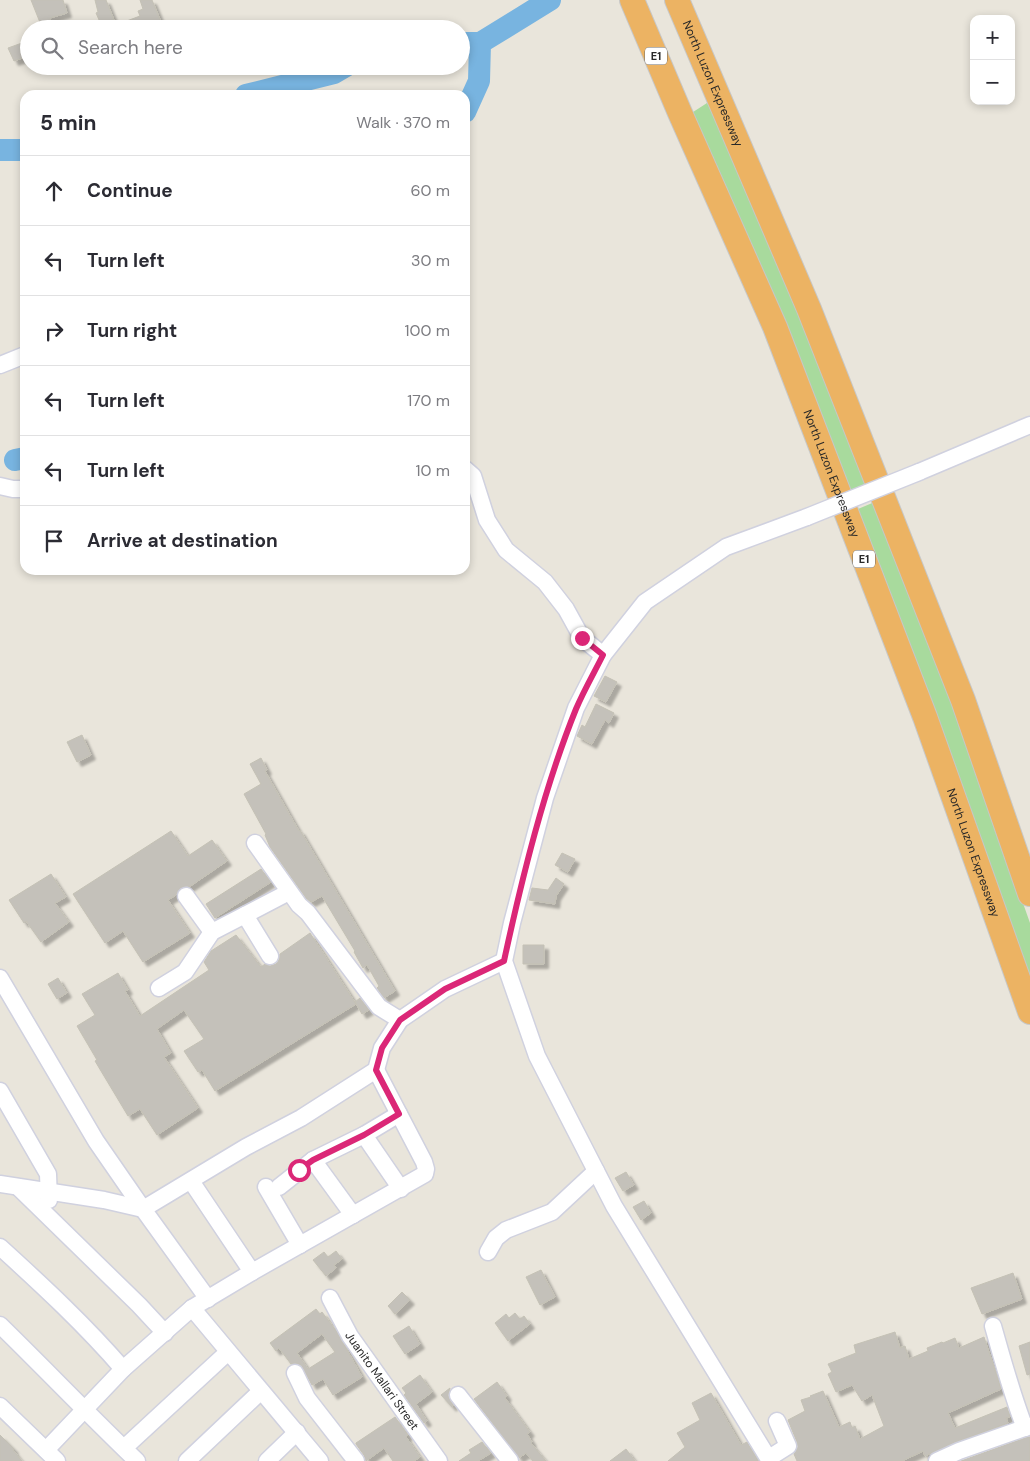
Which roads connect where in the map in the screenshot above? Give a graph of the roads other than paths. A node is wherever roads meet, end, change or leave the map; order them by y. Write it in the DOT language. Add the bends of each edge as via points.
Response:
graph roads {
  1 [pos="632,0"];
  2 [pos="677,0"];
  3 [pos="20,357"];
  4 [pos="0,366"];
  5 [pos="1030,425"];
  6 [pos="470,474"];
  7 [pos="0,486"];
  8 [pos="20,489"];
  9 [pos="603,655"];
  10 [pos="255,843"];
  11 [pos="289,892"];
  12 [pos="1030,894"];
  13 [pos="186,896"];
  14 [pos="244,915"];
  15 [pos="212,932"];
  16 [pos="270,956"];
  17 [pos="504,961"];
  18 [pos="0,978"];
  19 [pos="159,988"];
  20 [pos="1030,1012"];
  21 [pos="400,1020"];
  22 [pos="376,1070"];
  23 [pos="0,1091"];
  24 [pos="399,1114"];
  25 [pos="364,1135"];
  26 [pos="313,1160"];
  27 [pos="596,1171"];
  28 [pos="191,1181"];
  29 [pos="0,1184"];
  30 [pos="18,1187"];
  31 [pos="401,1189"];
  32 [pos="48,1191"];
  33 [pos="142,1209"];
  34 [pos="353,1216"];
  35 [pos="50,1217"];
  36 [pos="300,1245"];
  37 [pos="0,1246"];
  38 [pos="488,1252"];
  39 [pos="252,1272"];
  40 [pos="330,1298"];
  41 [pos="208,1299"];
  42 [pos="192,1308"];
  43 [pos="0,1325"];
  44 [pos="993,1326"];
  45 [pos="165,1333"];
  46 [pos="228,1352"];
  47 [pos="123,1369"];
  48 [pos="295,1374"];
  49 [pos="262,1391"];
  50 [pos="458,1396"];
  51 [pos="0,1406"];
  52 [pos="83,1409"];
  53 [pos="777,1421"];
  54 [pos="1027,1427"];
  55 [pos="297,1432"];
  56 [pos="124,1448"];
  57 [pos="51,1455"];
  58 [pos="769,1460"];
  59 [pos="138,1461"];
  60 [pos="187,1461"];
  61 [pos="267,1461"];
  62 [pos="320,1461"];
  63 [pos="356,1461"];
  64 [pos="439,1461"];
  65 [pos="510,1461"];
  66 [pos="937,1461"];
  1 -- 20 [label="highway, North Luzon Expressway / E1" via="775,327 925,717"];
  2 -- 12 [label="highway, North Luzon Expressway" via="809,309 962,700"];
  3 -- 4 [label="street"];
  5 -- 9 [label="street, bridge" via="726,547 645,602"];
  6 -- 9 [label="street" via="487,520 506,550 546,582 582,638"];
  7 -- 8 [label="street"];
  9 -- 17 [label="street" via="576,708 545,798"];
  10 -- 11 [label="street"];
  11 -- 14 [label="street"];
  11 -- 21 [label="street" via="379,1006"];
  13 -- 15 [label="street"];
  14 -- 15 [label="street"];
  14 -- 16 [label="street"];
  15 -- 19 [label="street" via="185,972"];
  17 -- 21 [label="street" via="445,989"];
  17 -- 27 [label="street" via="538,1056"];
  18 -- 33 [label="street" via="96,1141"];
  21 -- 22 [label="street" via="382,1048"];
  22 -- 24 [label="street"];
  22 -- 28 [label="street" via="301,1118"];
  23 -- 32 [label="street" via="48,1174"];
  24 -- 25 [label="street"];
  24 -- 31 [label="street" via="426,1169 425,1174"];
  25 -- 26 [label="street"];
  25 -- 31 [label="street"];
  26 -- 34 [label="street"];
  26 -- 36 [label="street" via="272,1187"];
  27 -- 38 [label="street" via="552,1212 506,1230 496,1238"];
  27 -- 58 [label="street" via="614,1206"];
  28 -- 33 [label="street"];
  28 -- 39 [label="street"];
  29 -- 30 [label="street"];
  30 -- 32 [label="street"];
  30 -- 35 [label="street"];
  31 -- 34 [label="street"];
  32 -- 33 [label="street"];
  32 -- 35 [label="street"];
  33 -- 41 [label="street"];
  34 -- 36 [label="street"];
  35 -- 45 [label="street"];
  36 -- 39 [label="street"];
  37 -- 47 [label="street" via="63,1305"];
  39 -- 41 [label="street"];
  40 -- 64 [label="street, Juanito Mallari Street" via="350,1336"];
  41 -- 42 [label="street"];
  42 -- 45 [label="street"];
  42 -- 46 [label="street"];
  43 -- 52 [label="street"];
  44 -- 54 [label="street" via="1013,1397"];
  45 -- 47 [label="street"];
  46 -- 49 [label="street"];
  46 -- 56 [label="street"];
  47 -- 52 [label="street"];
  48 -- 63 [label="street" via="307,1398"];
  49 -- 55 [label="street"];
  49 -- 60 [label="street"];
  50 -- 65 [label="street"];
  51 -- 57 [label="street"];
  52 -- 56 [label="street"];
  52 -- 57 [label="street"];
  53 -- 58 [label="street" via="788,1446"];
  54 -- 66 [label="street"];
  55 -- 61 [label="street"];
  55 -- 62 [label="street"];
  56 -- 59 [label="street"];
}
